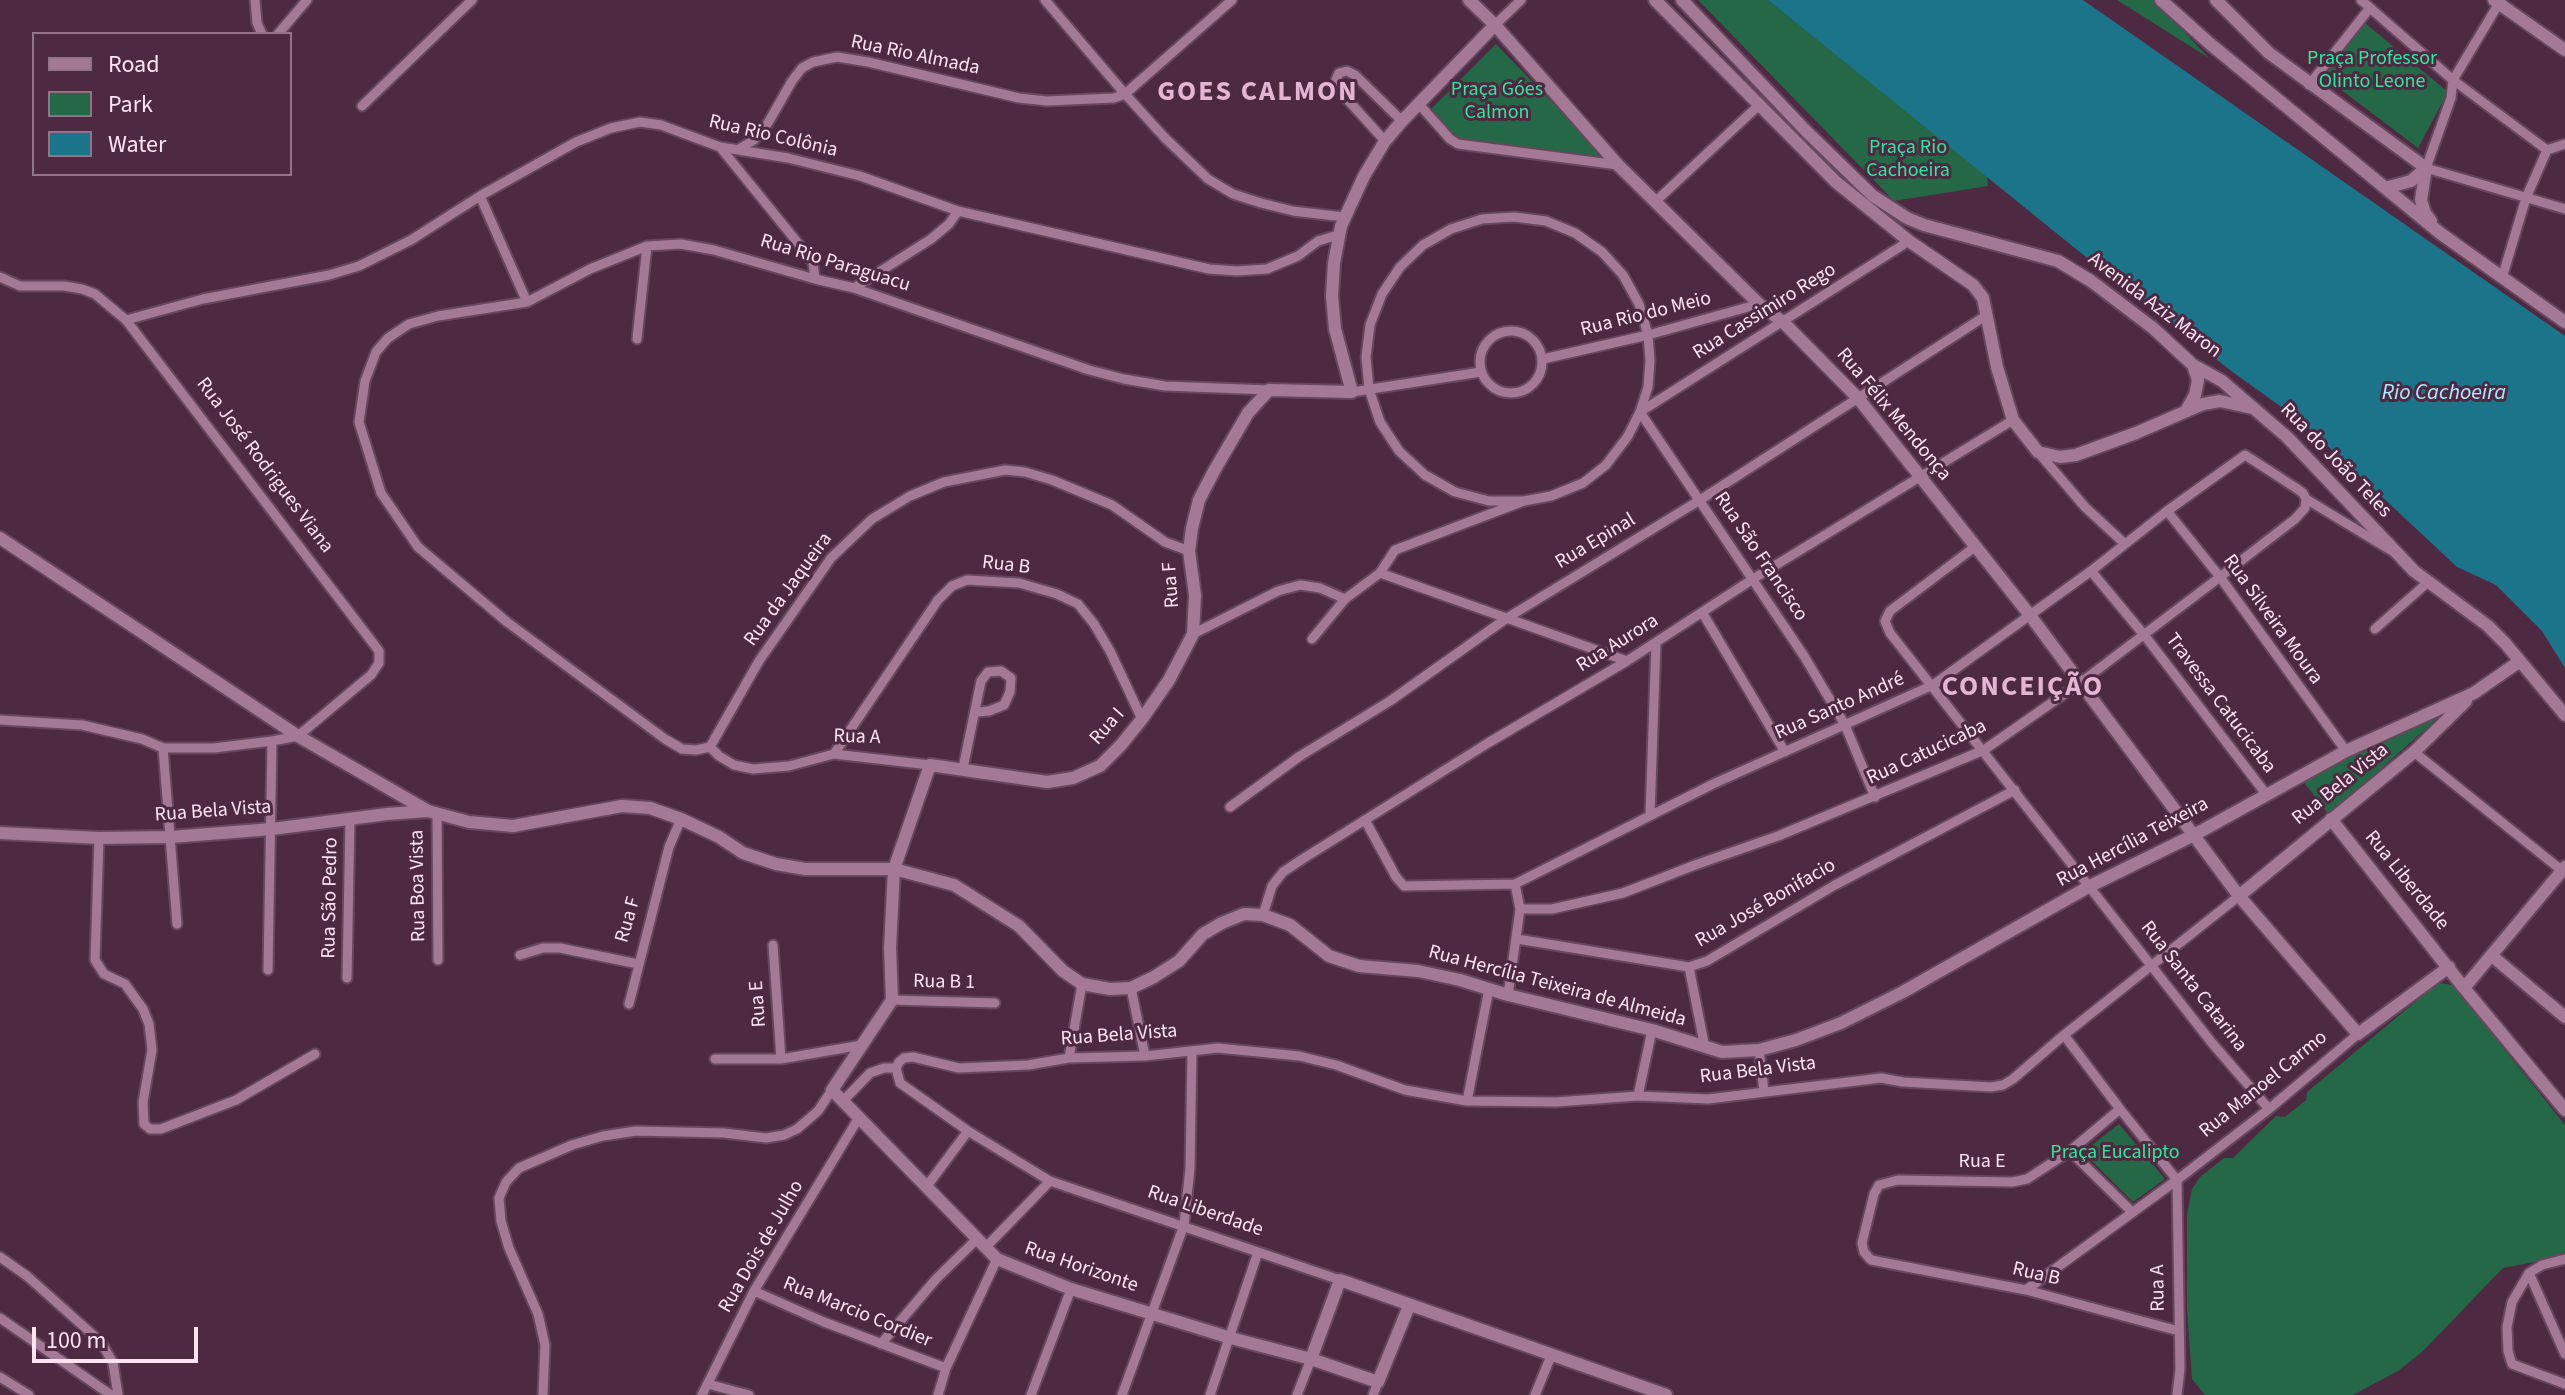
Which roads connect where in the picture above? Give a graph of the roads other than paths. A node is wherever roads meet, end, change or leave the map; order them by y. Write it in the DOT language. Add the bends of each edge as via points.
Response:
graph roads {
  1 [pos="255,0"];
  2 [pos="307,0"];
  3 [pos="1045,0"];
  4 [pos="1232,0"];
  5 [pos="1469,0"];
  6 [pos="1521,0"];
  7 [pos="1655,0"];
  8 [pos="1682,0"];
  9 [pos="2161,0"];
  10 [pos="2216,0"];
  11 [pos="2361,0"];
  12 [pos="2498,1"];
  13 [pos="467,2"];
  14 [pos="2369,9"];
  15 [pos="1495,25"];
  16 [pos="261,32"];
  17 [pos="280,32"];
  18 [pos="2565,50"];
  19 [pos="2453,80"];
  20 [pos="2309,85"];
  21 [pos="1125,94"];
  22 [pos="1418,103"];
  23 [pos="362,106"];
  24 [pos="1758,106"];
  25 [pos="1402,121"];
  26 [pos="1385,141"];
  27 [pos="2565,144"];
  28 [pos="720,147"];
  29 [pos="739,149"];
  30 [pos="2547,150"];
  31 [pos="1618,165"];
  32 [pos="2426,168"];
  33 [pos="2385,188"];
  34 [pos="480,196"];
  35 [pos="2526,198"];
  36 [pos="1656,201"];
  37 [pos="2565,209"];
  38 [pos="958,211"];
  39 [pos="1344,217"];
  40 [pos="2440,233"];
  41 [pos="1338,235"];
  42 [pos="1909,241"];
  43 [pos="647,246"];
  44 [pos="0,277"];
  45 [pos="2502,278"];
  46 [pos="815,279"];
  47 [pos="854,288"];
  48 [pos="527,302"];
  49 [pos="1759,304"];
  50 [pos="1987,315"];
  51 [pos="126,320"];
  52 [pos="2565,322"];
  53 [pos="1784,323"];
  54 [pos="1648,335"];
  55 [pos="637,339"];
  56 [pos="1543,359"];
  57 [pos="2193,365"];
  58 [pos="1481,372"];
  59 [pos="1369,389"];
  60 [pos="1269,390"];
  61 [pos="1352,392"];
  62 [pos="1858,398"];
  63 [pos="2256,409"];
  64 [pos="2186,411"];
  65 [pos="1640,412"];
  66 [pos="2013,420"];
  67 [pos="2038,452"];
  68 [pos="1025,472"];
  69 [pos="1921,477"];
  70 [pos="2306,499"];
  71 [pos="1700,500"];
  72 [pos="1524,501"];
  73 [pos="2167,511"];
  74 [pos="0,538"];
  75 [pos="2125,544"];
  76 [pos="1976,546"];
  77 [pos="1189,551"];
  78 [pos="2396,553"];
  79 [pos="2091,571"];
  80 [pos="1380,573"];
  81 [pos="2220,577"];
  82 [pos="1753,579"];
  83 [pos="2427,583"];
  84 [pos="1345,599"];
  85 [pos="1702,612"];
  86 [pos="2029,614"];
  87 [pos="1507,618"];
  88 [pos="2375,629"];
  89 [pos="1193,634"];
  90 [pos="2145,636"];
  91 [pos="1312,639"];
  92 [pos="1656,643"];
  93 [pos="1627,661"];
  94 [pos="2520,661"];
  95 [pos="2080,683"];
  96 [pos="1933,685"];
  97 [pos="2474,693"];
  98 [pos="977,712"];
  99 [pos="2565,715"];
  100 [pos="1142,719"];
  101 [pos="0,720"];
  102 [pos="1845,725"];
  103 [pos="298,736"];
  104 [pos="272,741"];
  105 [pos="710,747"];
  106 [pos="163,748"];
  107 [pos="1984,750"];
  108 [pos="2346,751"];
  109 [pos="1785,752"];
  110 [pos="2414,752"];
  111 [pos="834,754"];
  112 [pos="930,765"];
  113 [pos="963,768"];
  114 [pos="2015,790"];
  115 [pos="2266,794"];
  116 [pos="1875,797"];
  117 [pos="1230,807"];
  118 [pos="432,812"];
  119 [pos="1650,815"];
  120 [pos="350,818"];
  121 [pos="681,819"];
  122 [pos="2331,819"];
  123 [pos="1365,820"];
  124 [pos="272,829"];
  125 [pos="0,833"];
  126 [pos="2194,835"];
  127 [pos="171,837"];
  128 [pos="99,838"];
  129 [pos="894,869"];
  130 [pos="2564,870"];
  131 [pos="1515,884"];
  132 [pos="2090,886"];
  133 [pos="2239,896"];
  134 [pos="1520,909"];
  135 [pos="1263,915"];
  136 [pos="177,924"];
  137 [pos="1517,939"];
  138 [pos="773,945"];
  139 [pos="520,955"];
  140 [pos="2492,956"];
  141 [pos="438,960"];
  142 [pos="638,964"];
  143 [pos="2152,965"];
  144 [pos="1689,967"];
  145 [pos="2449,967"];
  146 [pos="268,970"];
  147 [pos="347,978"];
  148 [pos="1082,984"];
  149 [pos="1131,988"];
  150 [pos="2464,988"];
  151 [pos="1489,989"];
  152 [pos="1508,995"];
  153 [pos="892,1000"];
  154 [pos="995,1003"];
  155 [pos="629,1004"];
  156 [pos="2565,1017"];
  157 [pos="1652,1030"];
  158 [pos="2358,1034"];
  159 [pos="2064,1035"];
  160 [pos="862,1045"];
  161 [pos="1705,1048"];
  162 [pos="1759,1050"];
  163 [pos="1192,1051"];
  164 [pos="315,1054"];
  165 [pos="1145,1056"];
  166 [pos="1069,1058"];
  167 [pos="715,1059"];
  168 [pos="781,1059"];
  169 [pos="896,1068"];
  170 [pos="832,1090"];
  171 [pos="1764,1091"];
  172 [pos="1638,1096"];
  173 [pos="1467,1101"];
  174 [pos="842,1102"];
  175 [pos="2120,1109"];
  176 [pos="2269,1109"];
  177 [pos="2565,1110"];
  178 [pos="858,1119"];
  179 [pos="968,1131"];
  180 [pos="2070,1151"];
  181 [pos="2177,1180"];
  182 [pos="1050,1181"];
  183 [pos="927,1186"];
  184 [pos="2132,1212"];
  185 [pos="1184,1225"];
  186 [pos="980,1244"];
  187 [pos="1258,1252"];
  188 [pos="0,1257"];
  189 [pos="997,1259"];
  190 [pos="2565,1259"];
  191 [pos="1882,1263"];
  192 [pos="2529,1273"];
  193 [pos="1340,1280"];
  194 [pos="1071,1289"];
  195 [pos="2026,1290"];
  196 [pos="754,1291"];
  197 [pos="1409,1306"];
  198 [pos="1152,1313"];
  199 [pos="0,1318"];
  200 [pos="2179,1331"];
  201 [pos="1231,1338"];
  202 [pos="881,1344"];
  203 [pos="2565,1354"];
  204 [pos="1551,1356"];
  205 [pos="1311,1359"];
  206 [pos="946,1368"];
  207 [pos="0,1377"];
  208 [pos="1378,1382"];
  209 [pos="708,1384"];
  210 [pos="2565,1384"];
  211 [pos="29,1395"];
  212 [pos="111,1395"];
  213 [pos="118,1395"];
  214 [pos="543,1395"];
  215 [pos="702,1395"];
  216 [pos="749,1395"];
  217 [pos="938,1395"];
  218 [pos="1031,1395"];
  219 [pos="1122,1395"];
  220 [pos="1210,1395"];
  221 [pos="1297,1395"];
  222 [pos="1373,1395"];
  223 [pos="1535,1395"];
  224 [pos="1666,1395"];
  225 [pos="2177,1395"];
  1 -- 16 [label="street"];
  2 -- 17 [label="street"];
  3 -- 21 [label="street"];
  4 -- 21 [label="street"];
  5 -- 15 [label="main road, Rua Félix Mendonça"];
  6 -- 15 [label="street"];
  7 -- 24 [label="main road"];
  8 -- 57 [label="main road, Avenida Aziz Maron" via="1873,196 1924,225 2058,261 2153,328"];
  9 -- 33 [label="main road"];
  10 -- 20 [label="main road"];
  11 -- 14 [label="street"];
  12 -- 18 [label="main road"];
  12 -- 19 [label="street"];
  13 -- 23 [label="street"];
  14 -- 19 [label="street"];
  14 -- 20 [label="street"];
  15 -- 22 [label="main road"];
  15 -- 31 [label="main road, Rua Félix Mendonça"];
  19 -- 30 [label="street"];
  19 -- 32 [label="street"];
  20 -- 32 [label="main road"];
  21 -- 29 [label="street, Rua Rio Almada" via="1097,100 1019,98 868,62 825,58 802,68 768,123"];
  21 -- 39 [label="street" via="1208,179 1233,194 1293,211"];
  22 -- 25 [label="main road"];
  22 -- 31 [label="street" via="1458,144"];
  24 -- 36 [label="street"];
  24 -- 42 [label="main road" via="1836,182"];
  25 -- 26 [label="main road"];
  25 -- 26 [label="street" via="1355,75 1339,73 1336,87"];
  26 -- 39 [label="main road"];
  27 -- 30 [label="street"];
  28 -- 29 [label="street, Rua Rio Colônia"];
  28 -- 34 [label="street, Rua Rio Colônia" via="640,122 576,142"];
  28 -- 46 [label="street" via="806,253"];
  29 -- 38 [label="street, Rua Rio Colônia" via="860,176"];
  30 -- 35 [label="street"];
  31 -- 36 [label="main road, Rua Félix Mendonça"];
  32 -- 33 [label="main road" via="2411,181"];
  32 -- 35 [label="street"];
  32 -- 40 [label="main road" via="2421,200"];
  33 -- 40 [label="main road"];
  34 -- 48 [label="street"];
  34 -- 51 [label="street, Rua Rio Colônia" via="359,266"];
  35 -- 37 [label="street"];
  35 -- 45 [label="street"];
  36 -- 49 [label="main road, Rua Félix Mendonça"];
  38 -- 41 [label="street, Rua Rio Colônia" via="1126,252 1237,271 1267,269"];
  38 -- 47 [label="street" via="931,239"];
  39 -- 41 [label="main road"];
  40 -- 45 [label="main road"];
  41 -- 61 [label="main road" via="1333,307"];
  42 -- 50 [label="main road" via="1973,285"];
  42 -- 53 [label="street, Rua Cassimiro Rego"];
  43 -- 46 [label="street, Rua Rio Paraguacu" via="681,244 714,250"];
  43 -- 48 [label="street, Rua Rio Paraguacu"];
  43 -- 55 [label="street"];
  44 -- 51 [label="street, Rua José Rodrigues Viana" via="20,286 82,289"];
  45 -- 52 [label="main road"];
  46 -- 47 [label="street, Rua Rio Paraguacu"];
  47 -- 60 [label="street, Rua Rio Paraguacu" via="1124,379"];
  48 -- 105 [label="street, Rua Rio Paraguacu" via="409,324 376,352 359,422 381,493 418,547 507,622 665,739 682,749"];
  49 -- 53 [label="main road, Rua Félix Mendonça"];
  49 -- 54 [label="street, Rua Rio do Meio"];
  50 -- 62 [label="street, Rua Epinal"];
  50 -- 66 [label="main road"];
  51 -- 103 [label="street, Rua José Rodrigues Viana" via="379,651 371,675"];
  53 -- 62 [label="main road, Rua Félix Mendonça"];
  53 -- 65 [label="street, Rua Cassimiro Rego"];
  54 -- 56 [label="street, Rua Rio do Meio"];
  54 -- 59 [label="street, Rua Cassimiro Rego" via="1629,285 1602,252 1575,233 1546,221 1482,219 1423,245 1382,294 1370,325"];
  54 -- 65 [label="street, Rua Cassimiro Rego" via="1649,374"];
  56 -- 58 [label="street" via="1536,381 1517,393 1495,389"];
  56 -- 58 [label="street" via="1526,334 1505,331 1482,351"];
  57 -- 63 [label="main road, Avenida Aziz Maron"];
  57 -- 64 [label="main road" via="2198,380"];
  58 -- 59 [label="street"];
  59 -- 61 [label="street, Rua Rio Paraguacu"];
  59 -- 72 [label="street, Rua Cassimiro Rego" via="1393,442 1425,475 1455,492 1489,501"];
  60 -- 61 [label="main road, Rua Rio Paraguacu"];
  60 -- 77 [label="main road" via="1248,413 1199,500"];
  62 -- 69 [label="main road, Rua Félix Mendonça"];
  62 -- 71 [label="street, Rua Epinal"];
  63 -- 64 [label="main road, Rua do João Teles" via="2220,401"];
  63 -- 78 [label="main road, Rua do João Teles"];
  64 -- 67 [label="main road, Rua do João Teles" via="2076,455"];
  65 -- 71 [label="street, Rua São Francisco"];
  65 -- 72 [label="street, Rua Cassimiro Rego" via="1606,465 1583,483"];
  66 -- 67 [label="main road"];
  66 -- 69 [label="street, Rua Aurora"];
  67 -- 75 [label="street"];
  68 -- 77 [label="street, Rua F" via="1112,505 1165,542"];
  68 -- 105 [label="street, Rua da Jaqueira" via="1005,470 944,482 872,519 831,558 759,661"];
  69 -- 76 [label="main road, Rua Félix Mendonça"];
  69 -- 82 [label="street, Rua Aurora"];
  70 -- 73 [label="street, Rua Santo André" via="2245,455"];
  70 -- 78 [label="street"];
  70 -- 81 [label="street, Rua Catucicaba" via="2295,519"];
  71 -- 82 [label="street, Rua São Francisco"];
  71 -- 87 [label="street, Rua Epinal"];
  72 -- 80 [label="street, Rua Cassimiro Rego" via="1395,550"];
  73 -- 75 [label="street, Rua Santo André"];
  73 -- 81 [label="street, Rua Silveira Moura"];
  74 -- 103 [label="main road"];
  75 -- 79 [label="street, Rua Santo André"];
  76 -- 86 [label="main road, Rua Félix Mendonça"];
  76 -- 96 [label="street, Rua Santa Catarina" via="1890,611 1885,621"];
  77 -- 89 [label="main road, Rua F"];
  78 -- 83 [label="main road, Rua do João Teles"];
  79 -- 86 [label="street, Rua Santo André"];
  79 -- 90 [label="street, Travessa Catucicaba"];
  80 -- 84 [label="street, Rua Cassimiro Rego"];
  80 -- 87 [label="street"];
  81 -- 90 [label="street, Rua Catucicaba"];
  81 -- 108 [label="street, Rua Silveira Moura"];
  82 -- 85 [label="street, Rua Aurora"];
  82 -- 102 [label="street, Rua São Francisco"];
  83 -- 88 [label="street"];
  83 -- 94 [label="main road, Rua do João Teles" via="2488,626"];
  84 -- 89 [label="street, Rua F" via="1300,585"];
  84 -- 91 [label="street, Rua Cassimiro Rego"];
  85 -- 92 [label="street, Rua Aurora"];
  85 -- 109 [label="street"];
  86 -- 95 [label="main road, Rua Félix Mendonça"];
  86 -- 96 [label="street, Rua Santo André"];
  87 -- 93 [label="street"];
  87 -- 117 [label="street, Rua Epinal"];
  89 -- 100 [label="main road, Rua I"];
  90 -- 95 [label="street, Rua Catucicaba"];
  90 -- 115 [label="street, Travessa Catucicaba"];
  92 -- 93 [label="street, Rua Aurora"];
  92 -- 119 [label="street"];
  93 -- 123 [label="street, Rua Aurora"];
  94 -- 97 [label="main road, Rua Hercília Teixeira"];
  94 -- 99 [label="main road, Rua do João Teles"];
  95 -- 107 [label="street, Rua Catucicaba"];
  95 -- 126 [label="main road, Rua Félix Mendonça"];
  96 -- 102 [label="street, Rua Santo André"];
  96 -- 107 [label="street, Rua Santa Catarina"];
  97 -- 108 [label="main road, Rua Hercília Teixeira"];
  97 -- 110 [label="main road, Rua Bela Vista"];
  98 -- 98 [label="street" via="981,681 988,672 1001,671 1011,678 1004,705"];
  98 -- 113 [label="street"];
  100 -- 111 [label="street, Rua B" via="1110,651 1078,604 1019,583 967,580 938,600"];
  100 -- 113 [label="main road, Rua I" via="1100,766 1073,778 1047,782"];
  101 -- 106 [label="street" via="82,725"];
  102 -- 109 [label="street, Rua Santo André"];
  102 -- 116 [label="street, Rua São Francisco"];
  103 -- 104 [label="street"];
  103 -- 118 [label="main road"];
  104 -- 106 [label="street"];
  104 -- 124 [label="street"];
  105 -- 111 [label="street, Rua A" via="734,765 753,769"];
  106 -- 127 [label="street"];
  107 -- 114 [label="street, Rua Santa Catarina"];
  107 -- 116 [label="street, Rua Catucicaba"];
  108 -- 115 [label="main road, Rua Hercília Teixeira"];
  109 -- 119 [label="street, Rua Santo André"];
  110 -- 122 [label="main road, Rua Bela Vista"];
  110 -- 130 [label="street"];
  111 -- 112 [label="street, Rua A"];
  112 -- 113 [label="main road, Rua A"];
  112 -- 129 [label="main road"];
  114 -- 132 [label="street, Rua Santa Catarina"];
  114 -- 144 [label="street, Rua José Bonifacio"];
  115 -- 126 [label="main road, Rua Hercília Teixeira"];
  116 -- 134 [label="street, Rua Catucicaba" via="1623,893 1552,909"];
  118 -- 120 [label="main road, Rua Bela Vista"];
  118 -- 121 [label="main road" via="513,826 622,806 650,808"];
  118 -- 141 [label="street, Rua Boa Vista"];
  119 -- 131 [label="street, Rua Santo André"];
  120 -- 124 [label="main road, Rua Bela Vista"];
  120 -- 147 [label="street, Rua São Pedro"];
  121 -- 129 [label="main road" via="743,853 776,864"];
  121 -- 142 [label="street, Rua F"];
  122 -- 133 [label="main road, Rua Bela Vista"];
  122 -- 145 [label="main road, Rua Liberdade"];
  123 -- 131 [label="street, Rua Santo André" via="1404,886"];
  123 -- 135 [label="street, Rua Aurora" via="1283,872 1272,886"];
  124 -- 127 [label="main road, Rua Bela Vista"];
  124 -- 146 [label="street"];
  125 -- 128 [label="main road, Rua Bela Vista"];
  126 -- 132 [label="main road, Rua Hercília Teixeira"];
  126 -- 133 [label="main road, Rua Félix Mendonça"];
  127 -- 128 [label="main road, Rua Bela Vista"];
  127 -- 136 [label="street"];
  128 -- 164 [label="street" via="95,960 104,974 125,984 149,1024 152,1050 144,1124 161,1129 247,1096"];
  129 -- 148 [label="main road" via="954,885 983,901"];
  129 -- 153 [label="main road"];
  130 -- 140 [label="main road"];
  131 -- 134 [label="street"];
  132 -- 143 [label="street, Rua Santa Catarina"];
  132 -- 162 [label="main road, Rua Hercília Teixeira" via="1841,1023"];
  133 -- 143 [label="street, Rua Bela Vista"];
  133 -- 158 [label="main road, Rua Félix Mendonça"];
  134 -- 137 [label="street"];
  135 -- 149 [label="main road" via="1244,914 1222,923 1203,934 1179,961"];
  135 -- 151 [label="main road, Rua Hercília Teixeira de Almeida" via="1290,925 1329,956 1359,966 1418,971"];
  137 -- 144 [label="street, Rua José Bonifacio"];
  137 -- 152 [label="street"];
  138 -- 168 [label="street, Rua E"];
  139 -- 142 [label="street, Rua F" via="560,948"];
  140 -- 150 [label="main road"];
  140 -- 156 [label="main road"];
  142 -- 155 [label="street"];
  143 -- 159 [label="street, Rua Bela Vista"];
  143 -- 176 [label="street, Rua Santa Catarina"];
  144 -- 161 [label="street"];
  145 -- 150 [label="main road, Rua Liberdade"];
  145 -- 158 [label="main road, Rua Manoel Carmo"];
  148 -- 149 [label="main road"];
  148 -- 166 [label="street"];
  149 -- 165 [label="street"];
  150 -- 177 [label="main road, Rua Liberdade"];
  151 -- 152 [label="main road, Rua Hercília Teixeira de Almeida"];
  151 -- 173 [label="street"];
  152 -- 157 [label="main road, Rua Hercília Teixeira de Almeida"];
  153 -- 154 [label="street, Rua B 1"];
  153 -- 160 [label="main road"];
  157 -- 161 [label="main road, Rua Hercília Teixeira de Almeida"];
  157 -- 172 [label="street"];
  158 -- 176 [label="street, Rua Manoel Carmo"];
  159 -- 171 [label="street, Rua Bela Vista" via="2003,1085 1881,1078"];
  159 -- 175 [label="street"];
  160 -- 168 [label="street"];
  160 -- 170 [label="main road"];
  161 -- 162 [label="main road, Rua Hercília Teixeira de Almeida"];
  162 -- 171 [label="street"];
  163 -- 165 [label="street, Rua Bela Vista"];
  163 -- 173 [label="street, Rua Bela Vista" via="1218,1048 1299,1056 1405,1090"];
  163 -- 185 [label="street"];
  165 -- 166 [label="street, Rua Bela Vista"];
  166 -- 169 [label="street, Rua Bela Vista" via="959,1068 913,1057 904,1058"];
  167 -- 168 [label="street"];
  169 -- 174 [label="street" via="870,1073"];
  169 -- 179 [label="street, Rua Liberdade" via="900,1083"];
  170 -- 174 [label="main road, Rua Horizonte"];
  170 -- 214 [label="street" via="818,1111 784,1135 636,1131 572,1145 519,1168 499,1198 501,1221 538,1314 545,1345"];
  171 -- 172 [label="street, Rua Bela Vista" via="1708,1099"];
  172 -- 173 [label="street, Rua Bela Vista"];
  174 -- 178 [label="main road, Rua Horizonte"];
  175 -- 180 [label="street, Rua E"];
  175 -- 181 [label="street"];
  176 -- 181 [label="street, Rua Manoel Carmo"];
  178 -- 183 [label="main road, Rua Horizonte"];
  178 -- 196 [label="street, Rua Dois de Julho"];
  179 -- 182 [label="street, Rua Liberdade"];
  179 -- 183 [label="street"];
  180 -- 184 [label="street"];
  180 -- 191 [label="street, Rua E" via="2027,1179 2012,1182 1898,1180 1879,1185 1862,1243 1871,1260"];
  181 -- 184 [label="street, Rua Manoel Carmo"];
  181 -- 200 [label="street, Rua A"];
  182 -- 185 [label="street, Rua Liberdade"];
  182 -- 186 [label="street"];
  183 -- 186 [label="main road, Rua Horizonte"];
  184 -- 195 [label="street, Rua Manoel Carmo"];
  185 -- 187 [label="street, Rua Liberdade"];
  185 -- 198 [label="street"];
  186 -- 189 [label="main road, Rua Horizonte"];
  186 -- 202 [label="street" via="936,1279"];
  187 -- 193 [label="street, Rua Liberdade"];
  187 -- 201 [label="street"];
  188 -- 213 [label="street" via="101,1342 113,1363"];
  189 -- 194 [label="main road, Rua Horizonte"];
  189 -- 206 [label="street"];
  190 -- 192 [label="street"];
  191 -- 195 [label="street, Rua B"];
  192 -- 203 [label="street"];
  192 -- 210 [label="street" via="2512,1302 2507,1327 2512,1364"];
  193 -- 197 [label="main road, Rua Liberdade"];
  193 -- 205 [label="main road"];
  194 -- 198 [label="main road, Rua Horizonte"];
  194 -- 218 [label="street"];
  195 -- 200 [label="street, Rua B"];
  196 -- 202 [label="street, Rua Marcio Cordier"];
  196 -- 209 [label="street, Rua Dois de Julho"];
  197 -- 204 [label="main road, Rua Liberdade"];
  197 -- 208 [label="main road"];
  198 -- 201 [label="main road, Rua Horizonte"];
  198 -- 219 [label="street"];
  199 -- 212 [label="street"];
  200 -- 225 [label="street, Rua A"];
  201 -- 205 [label="main road, Rua Horizonte"];
  201 -- 220 [label="street"];
  202 -- 206 [label="street, Rua Marcio Cordier"];
  204 -- 223 [label="street"];
  204 -- 224 [label="main road, Rua Liberdade"];
  205 -- 208 [label="main road, Rua Horizonte"];
  205 -- 221 [label="street"];
  206 -- 217 [label="street"];
  207 -- 211 [label="street"];
  208 -- 222 [label="street"];
  209 -- 215 [label="street, Rua Dois de Julho"];
  209 -- 216 [label="street"];
}
